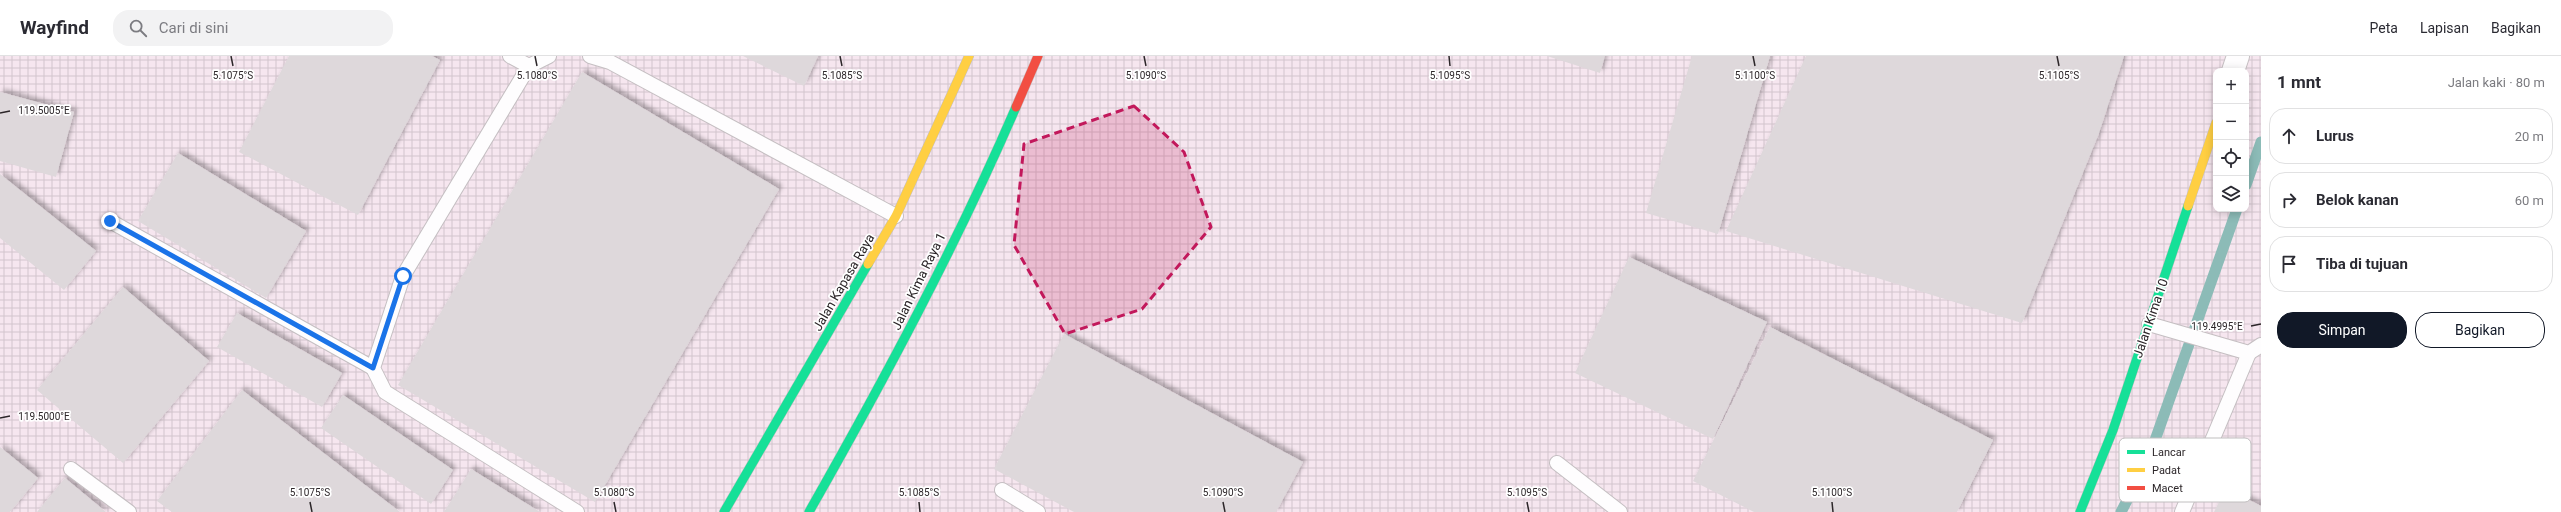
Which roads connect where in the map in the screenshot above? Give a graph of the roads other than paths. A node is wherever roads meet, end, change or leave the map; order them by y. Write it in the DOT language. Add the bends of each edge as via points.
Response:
graph roads {
  1 [pos="510,56"];
  2 [pos="549,56"];
  3 [pos="590,56"];
  4 [pos="969,56"];
  5 [pos="1038,56"];
  6 [pos="2238,56"];
  7 [pos="529,66"];
  8 [pos="2234,68"];
  9 [pos="2213,132"];
  10 [pos="896,216"];
  11 [pos="110,221"];
  12 [pos="2148,324"];
  13 [pos="2255,349"];
  14 [pos="373,368"];
  15 [pos="2215,438"];
  16 [pos="1557,462"];
  17 [pos="71,469"];
  18 [pos="1002,490"];
  19 [pos="2186,502"];
  20 [pos="128,512"];
  21 [pos="577,512"];
  22 [pos="724,512"];
  23 [pos="809,512"];
  24 [pos="1038,512"];
  25 [pos="1620,512"];
  26 [pos="2080,512"];
  27 [pos="2182,512"];
  1 -- 7 [label="lane"];
  2 -- 7 [label="lane"];
  3 -- 10 [label="lane" via="610,62"];
  4 -- 10 [label="main road, Jalan Kapasa Raya"];
  5 -- 23 [label="main road, Jalan Kima Raya 1" via="1006,132 872,404"];
  6 -- 8 [label="street"];
  7 -- 14 [label="lane" via="403,276"];
  9 -- 12 [label="main road, Jalan Kima 10"];
  10 -- 22 [label="main road, Jalan Kapasa Raya"];
  11 -- 14 [label="lane"];
  12 -- 13 [label="lane" via="2222,345"];
  12 -- 26 [label="main road, Jalan Kima 10" via="2112,430"];
  13 -- 15 [label="lane"];
  14 -- 21 [label="lane" via="385,392"];
  16 -- 25 [label="lane"];
  17 -- 20 [label="lane"];
  18 -- 24 [label="lane"];
  19 -- 27 [label="lane"];
}
